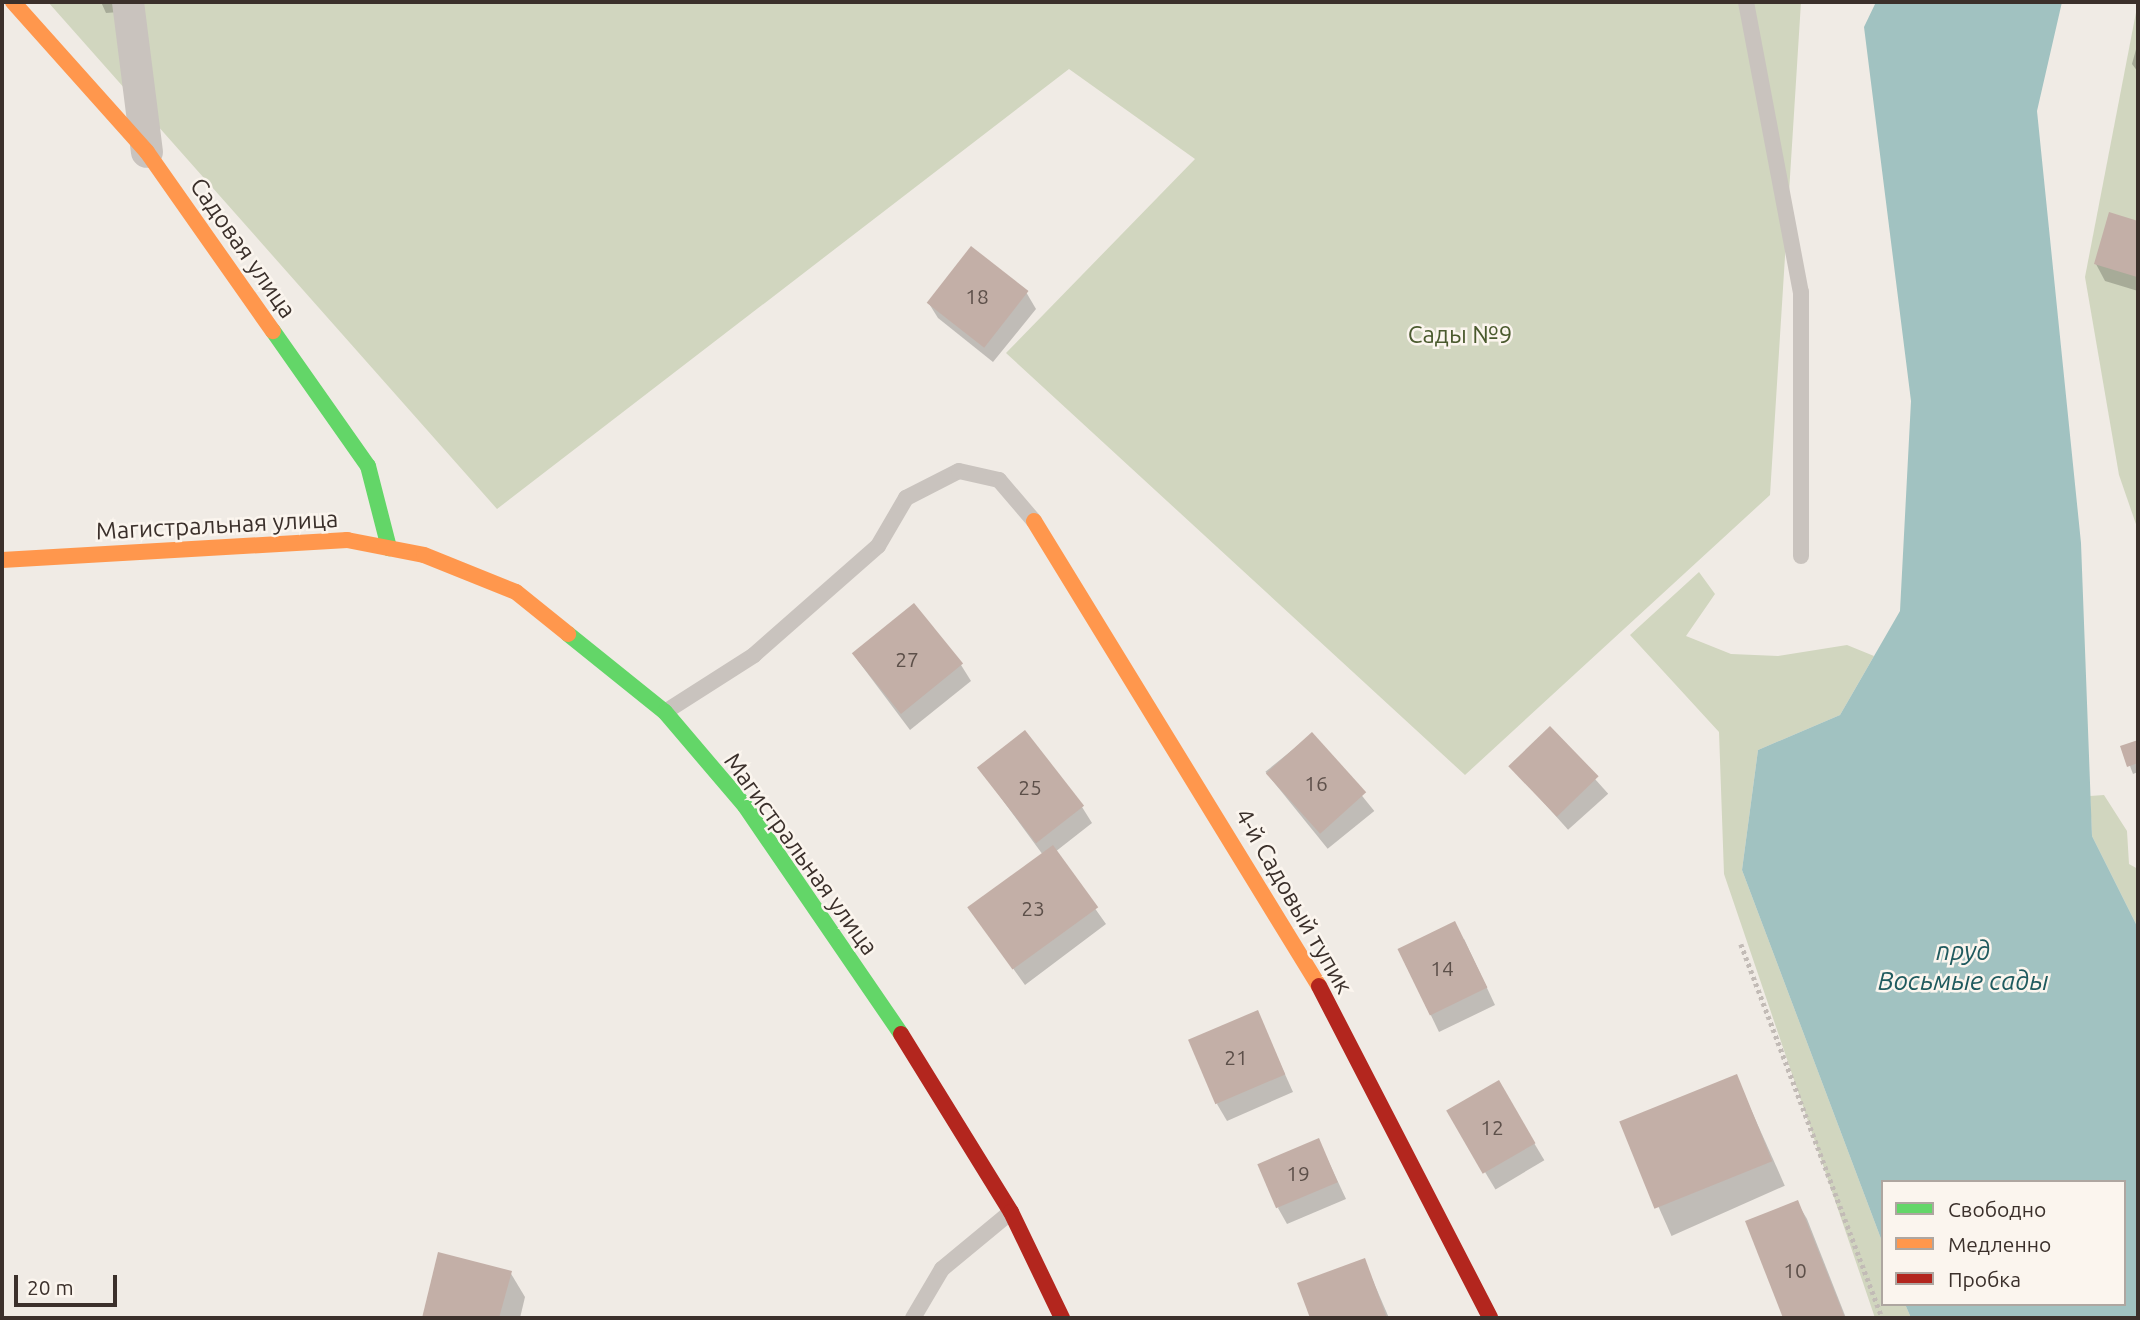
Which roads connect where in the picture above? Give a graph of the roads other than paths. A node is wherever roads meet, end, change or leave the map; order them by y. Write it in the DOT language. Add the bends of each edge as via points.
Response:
graph roads {
  1 [pos="13,2"];
  2 [pos="128,2"];
  3 [pos="1746,2"];
  4 [pos="147,152"];
  5 [pos="1034,521"];
  6 [pos="388,548"];
  7 [pos="1801,556"];
  8 [pos="2,560"];
  9 [pos="665,712"];
  10 [pos="1011,1212"];
  11 [pos="913,1318"];
  12 [pos="1062,1318"];
  13 [pos="1490,1318"];
  1 -- 4 [label="street, Садовая улица"];
  2 -- 4 [label="street"];
  3 -- 7 [label="lane" via="1801,292"];
  4 -- 6 [label="street, Садовая улица" via="368,467"];
  5 -- 9 [label="lane" via="999,480 959,471 906,498 878,546 754,655"];
  5 -- 13 [label="street, 4-й Садовый тупик" via="1296,942"];
  6 -- 8 [label="street, Магистральная улица" via="347,540 277,541"];
  6 -- 9 [label="street, Магистральная улица" via="424,555 516,592"];
  9 -- 10 [label="street, Магистральная улица" via="753,818 937,1086"];
  10 -- 11 [label="lane" via="942,1269"];
  10 -- 12 [label="street, Магистральная улица"];
}
